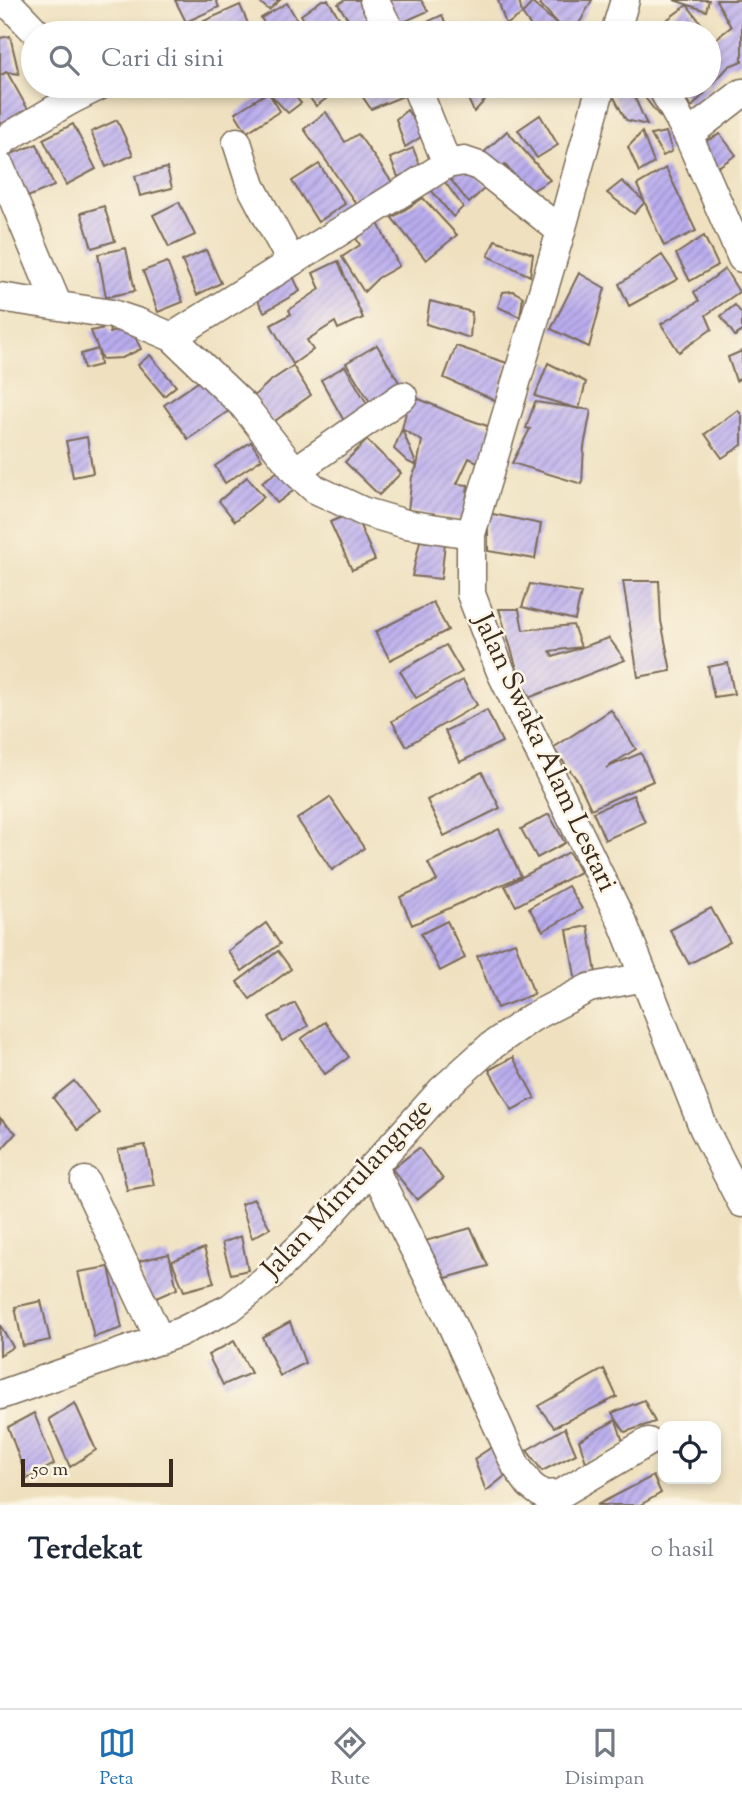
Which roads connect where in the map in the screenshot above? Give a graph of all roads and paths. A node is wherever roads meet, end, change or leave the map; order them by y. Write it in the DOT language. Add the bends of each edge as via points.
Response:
graph roads {
  1 [pos="0,0"];
  2 [pos="374,0"];
  3 [pos="25,21"];
  4 [pos="385,21"];
  5 [pos="742,93"];
  6 [pos="60,98"];
  7 [pos="420,98"];
  8 [pos="598,98"];
  9 [pos="668,98"];
  10 [pos="688,135"];
  11 [pos="237,142"];
  12 [pos="0,144"];
  13 [pos="447,164"];
  14 [pos="0,167"];
  15 [pos="561,231"];
  16 [pos="742,258"];
  17 [pos="291,261"];
  18 [pos="0,297"];
  19 [pos="57,304"];
  20 [pos="172,337"];
  21 [pos="403,396"];
  22 [pos="295,471"];
  23 [pos="471,534"];
  24 [pos="643,977"];
  25 [pos="373,1167"];
  26 [pos="85,1181"];
  27 [pos="742,1203"];
  28 [pos="160,1340"];
  29 [pos="0,1395"];
  30 [pos="648,1442"];
  1 -- 3 [label="street"];
  2 -- 4 [label="street"];
  5 -- 10 [label="street"];
  6 -- 12 [label="street"];
  7 -- 13 [label="street"];
  8 -- 15 [label="street, Jalan Swaka Alam Lestari"];
  9 -- 10 [label="street"];
  10 -- 16 [label="street"];
  11 -- 17 [label="street" via="251,186"];
  13 -- 15 [label="street" via="464,161 480,166"];
  13 -- 17 [label="street"];
  14 -- 19 [label="street"];
  15 -- 23 [label="street, Jalan Swaka Alam Lestari"];
  17 -- 20 [label="street"];
  18 -- 19 [label="street"];
  19 -- 20 [label="street" via="112,314"];
  20 -- 22 [label="street" via="244,406"];
  21 -- 22 [label="street"];
  22 -- 23 [label="street" via="315,489 362,511"];
  23 -- 24 [label="street, Jalan Swaka Alam Lestari" via="471,594 501,672 624,926"];
  24 -- 25 [label="street, Jalan Minrulangnge" via="589,988 530,1018 441,1091"];
  24 -- 27 [label="street, Jalan Swaka Alam Lestari" via="704,1129"];
  25 -- 28 [label="street, Jalan Minrulangnge" via="270,1276 230,1308"];
  25 -- 30 [label="street" via="516,1465 530,1485 543,1495 560,1494"];
  26 -- 28 [label="street"];
  28 -- 29 [label="street, Jalan Minrulangnge"];
}
